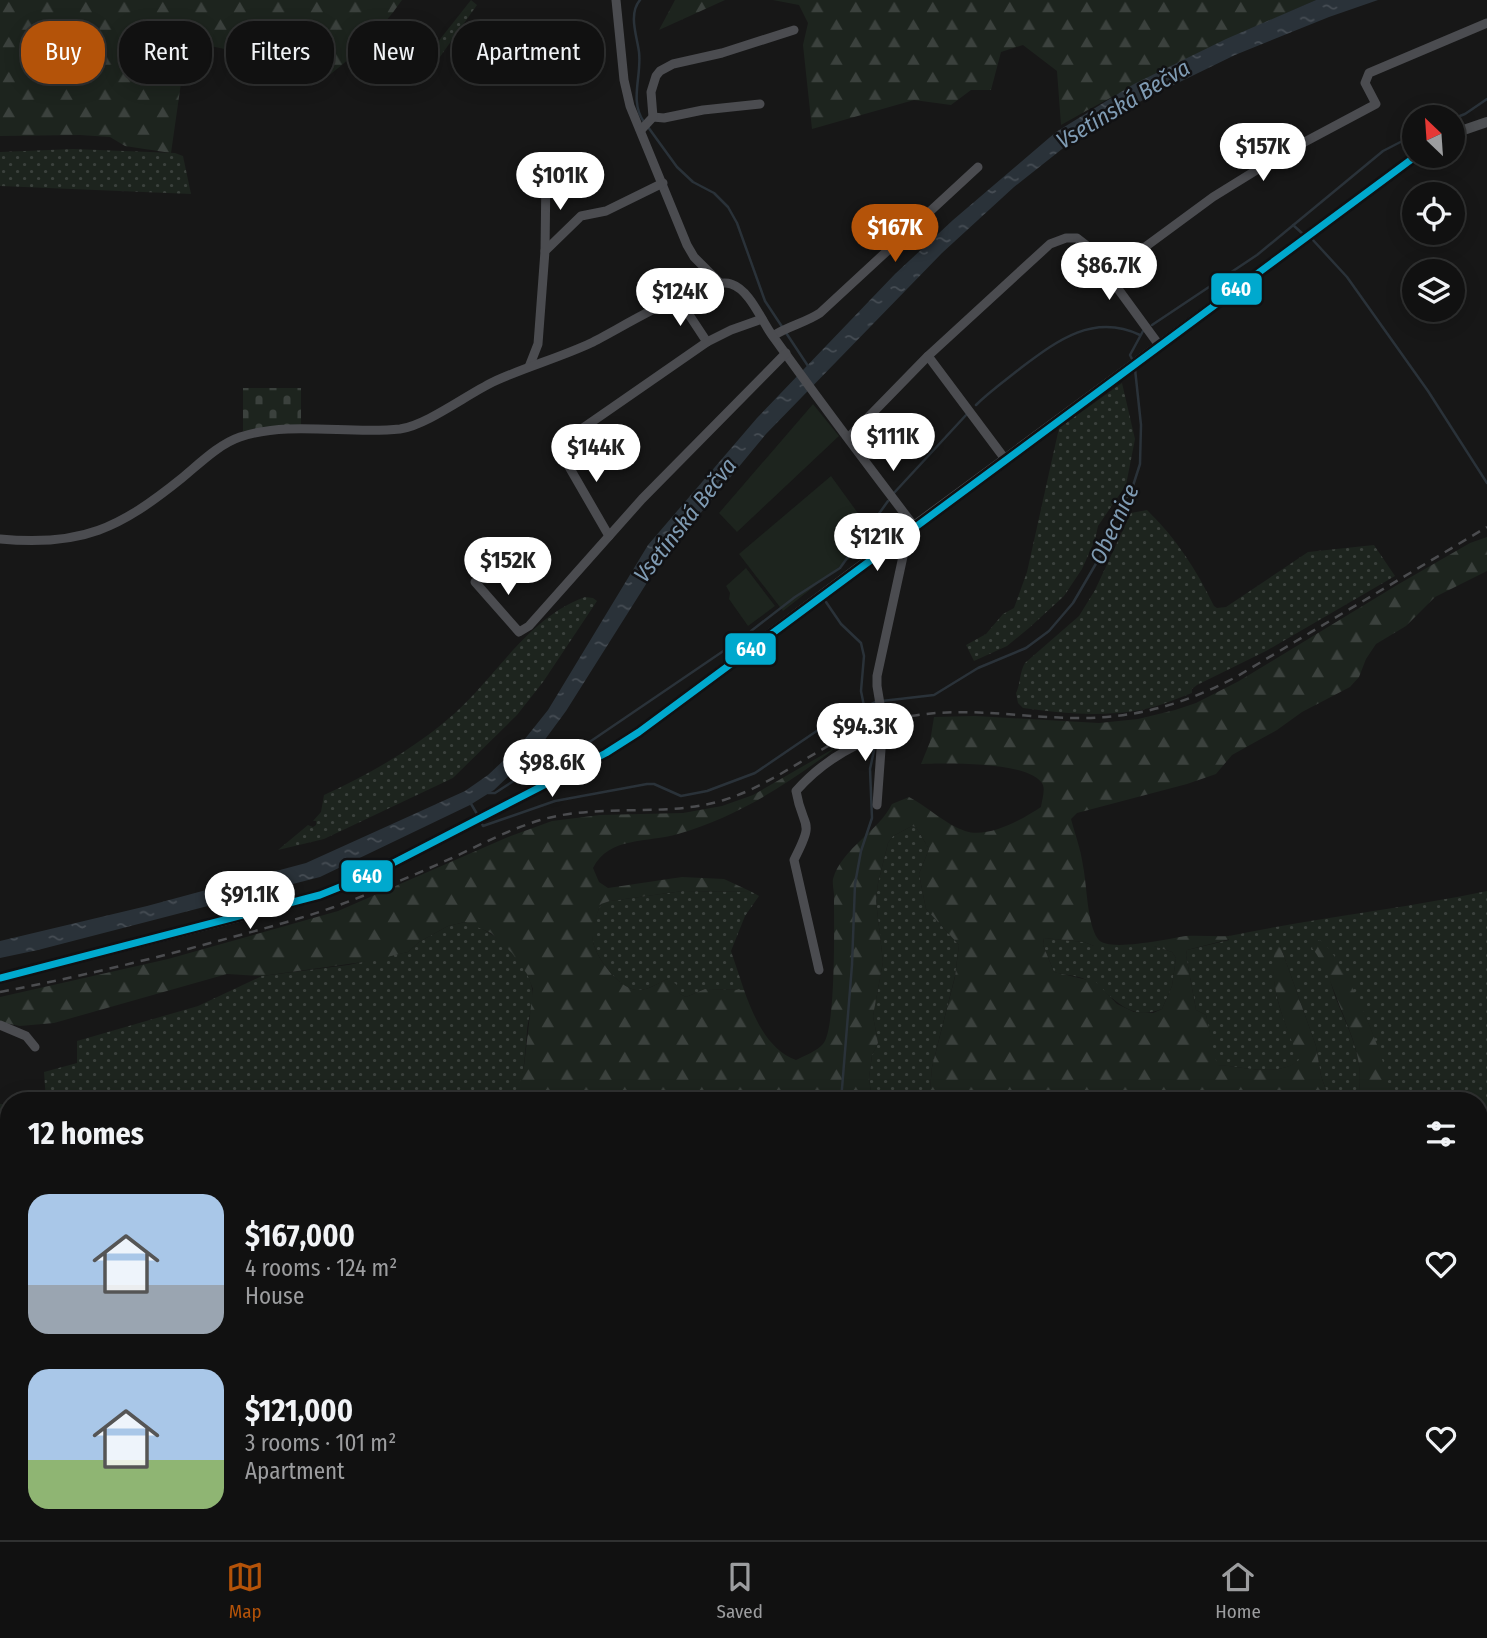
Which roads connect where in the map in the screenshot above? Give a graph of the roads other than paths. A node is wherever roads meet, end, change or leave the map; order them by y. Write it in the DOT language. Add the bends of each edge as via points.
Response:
graph roads {
  1 [pos="616,0"];
  2 [pos="1487,23"];
  3 [pos="794,30"];
  4 [pos="760,104"];
  5 [pos="1487,122"];
  6 [pos="647,124"];
  7 [pos="1465,130"];
  8 [pos="1402,166"];
  9 [pos="978,167"];
  10 [pos="546,172"];
  11 [pos="663,184"];
  12 [pos="545,251"];
  13 [pos="1107,275"];
  14 [pos="719,282"];
  15 [pos="678,298"];
  16 [pos="762,319"];
  17 [pos="777,333"];
  18 [pos="707,342"];
  19 [pos="1159,345"];
  20 [pos="788,355"];
  21 [pos="928,356"];
  22 [pos="529,367"];
  23 [pos="847,435"];
  24 [pos="1005,459"];
  25 [pos="910,529"];
  26 [pos="609,536"];
  27 [pos="0,540"];
  28 [pos="475,582"];
  29 [pos="882,735"];
  30 [pos="877,805"];
  31 [pos="819,970"];
  32 [pos="0,978"];
  33 [pos="0,1026"];
  34 [pos="35,1047"];
  1 -- 6 [label="street" via="630,106"];
  2 -- 13 [label="street" via="1369,73 1365,83 1376,104 1213,197"];
  3 -- 6 [label="street" via="673,64 660,72 651,92"];
  4 -- 6 [label="street" via="703,110"];
  5 -- 7 [label="main road"];
  6 -- 11 [label="street"];
  8 -- 19 [label="main road"];
  9 -- 17 [label="street" via="820,313"];
  10 -- 12 [label="street"];
  11 -- 12 [label="street" via="606,211 581,216"];
  11 -- 14 [label="street" via="689,249"];
  12 -- 22 [label="street" via="538,344"];
  13 -- 19 [label="street"];
  13 -- 21 [label="street" via="1082,241 1071,237 1056,240"];
  14 -- 15 [label="street"];
  14 -- 16 [label="street" via="738,287"];
  15 -- 18 [label="street"];
  15 -- 22 [label="street" via="592,343"];
  16 -- 17 [label="street"];
  16 -- 18 [label="street"];
  17 -- 20 [label="street"];
  18 -- 26 [label="street" via="557,446"];
  19 -- 24 [label="main road"];
  20 -- 23 [label="street"];
  20 -- 26 [label="street"];
  21 -- 23 [label="street"];
  21 -- 24 [label="street"];
  22 -- 27 [label="street" via="418,424 399,429 286,430 237,438 111,527 67,539"];
  23 -- 25 [label="street"];
  24 -- 25 [label="main road"];
  25 -- 29 [label="street" via="877,676"];
  25 -- 32 [label="main road" via="622,744 363,878 320,895"];
  26 -- 28 [label="street" via="519,632"];
  29 -- 30 [label="street"];
  29 -- 31 [label="street" via="855,744 810,775 796,791 808,824 794,860"];
  33 -- 34 [label="street" via="26,1036"];
}
